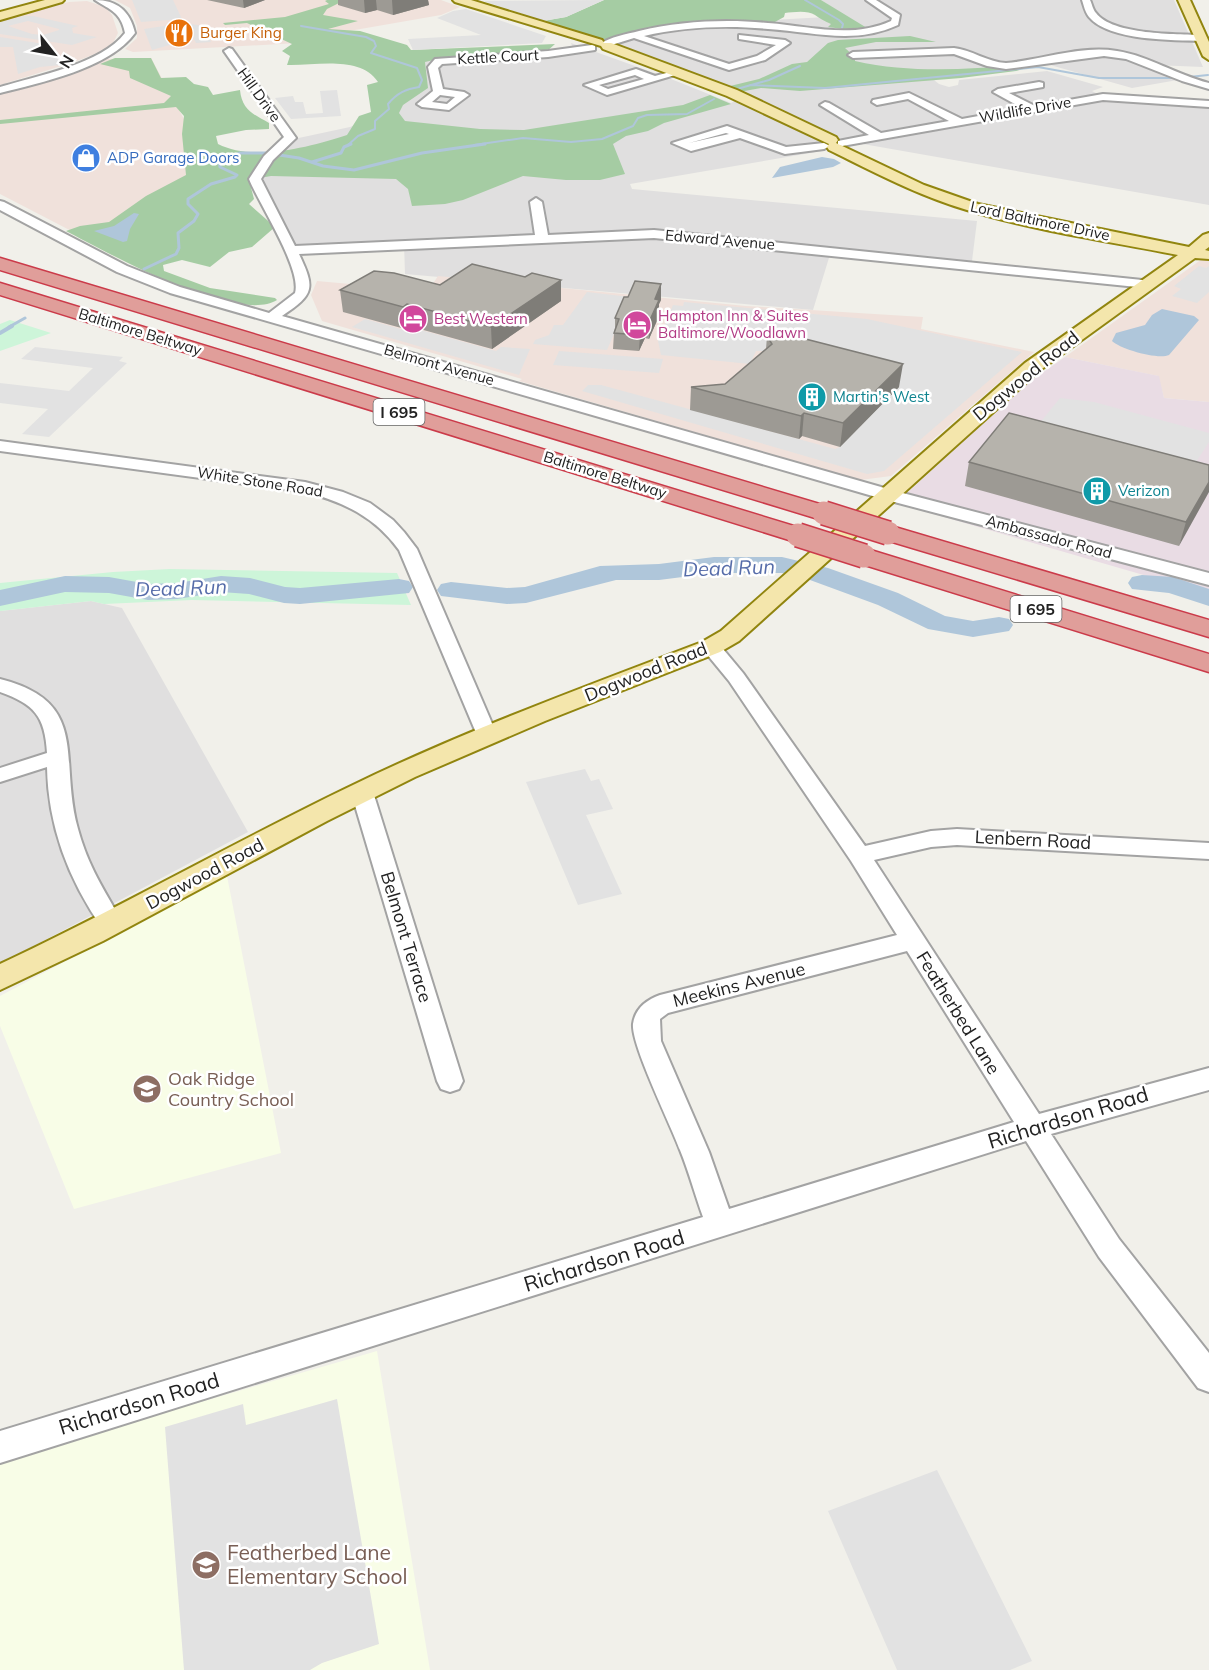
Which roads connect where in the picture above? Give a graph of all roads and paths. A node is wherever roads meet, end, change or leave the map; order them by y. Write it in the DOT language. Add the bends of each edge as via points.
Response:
graph roads {
  1 [pos="46,0"];
  2 [pos="58,0"];
  3 [pos="99,0"];
  4 [pos="459,0"];
  5 [pos="893,0"];
  6 [pos="1086,0"];
  7 [pos="1184,0"];
  8 [pos="28,1"];
  9 [pos="872,1"];
  10 [pos="0,13"];
  11 [pos="716,26"];
  12 [pos="1125,30"];
  13 [pos="636,36"];
  14 [pos="1107,38"];
  15 [pos="1202,38"];
  16 [pos="599,46"];
  17 [pos="229,51"];
  18 [pos="853,55"];
  19 [pos="1209,56"];
  20 [pos="670,75"];
  21 [pos="654,79"];
  22 [pos="1039,85"];
  23 [pos="1209,86"];
  24 [pos="0,90"];
  25 [pos="438,92"];
  26 [pos="877,102"];
  27 [pos="1209,104"];
  28 [pos="825,105"];
  29 [pos="1033,109"];
  30 [pos="960,122"];
  31 [pos="740,134"];
  32 [pos="879,136"];
  33 [pos="833,144"];
  34 [pos="536,202"];
  35 [pos="0,205"];
  36 [pos="1209,238"];
  37 [pos="542,239"];
  38 [pos="291,250"];
  39 [pos="1201,254"];
  40 [pos="0,264"];
  41 [pos="1147,284"];
  42 [pos="0,289"];
  43 [pos="271,318"];
  44 [pos="0,446"];
  45 [pos="889,495"];
  46 [pos="1209,579"];
  47 [pos="1209,629"];
  48 [pos="711,647"];
  49 [pos="1209,663"];
  50 [pos="0,685"];
  51 [pos="487,735"];
  52 [pos="56,757"];
  53 [pos="0,775"];
  54 [pos="362,792"];
  55 [pos="1209,851"];
  56 [pos="859,855"];
  57 [pos="111,923"];
  58 [pos="913,940"];
  59 [pos="0,978"];
  60 [pos="1209,1079"];
  61 [pos="450,1081"];
  62 [pos="1031,1128"];
  63 [pos="720,1225"];
  64 [pos="1209,1377"];
  65 [pos="0,1447"];
  1 -- 10 [label="main road"];
  2 -- 10 [label="main road"];
  3 -- 24 [label="street" via="123,13 130,33 125,43 90,61"];
  4 -- 16 [label="main road, Lord Baltimore Drive"];
  5 -- 9 [label="street"];
  6 -- 12 [label="street" via="1094,17"];
  7 -- 15 [label="main road"];
  8 -- 10 [label="main road"];
  9 -- 11 [label="street" via="897,17 895,23 882,29 848,33 766,25"];
  11 -- 13 [label="street" via="665,29"];
  11 -- 13 [label="street" via="740,36 785,43 761,58 729,67"];
  12 -- 14 [label="street"];
  12 -- 15 [label="street"];
  13 -- 16 [label="street"];
  15 -- 19 [label="main road"];
  16 -- 20 [label="main road, Lord Baltimore Drive"];
  16 -- 25 [label="street, Kettle Court" via="557,54 439,61 433,67"];
  16 -- 33 [label="main road, Lord Baltimore Drive" via="732,93"];
  17 -- 38 [label="street, Hill Drive" via="290,138 255,178"];
  18 -- 23 [label="street" via="961,51 986,64 1006,66 1109,53"];
  20 -- 21 [label="street"];
  20 -- 33 [label="main road, Lord Baltimore Drive"];
  21 -- 21 [label="street" via="607,92 589,85 636,72"];
  22 -- 29 [label="street" via="998,92"];
  26 -- 30 [label="street" via="909,96"];
  27 -- 29 [label="street, Wildlife Drive" via="1111,96"];
  28 -- 32 [label="street"];
  29 -- 30 [label="street, Wildlife Drive"];
  30 -- 32 [label="street, Wildlife Drive"];
  31 -- 33 [label="street, Wildlife Drive" via="785,152"];
  32 -- 33 [label="street, Wildlife Drive"];
  33 -- 39 [label="main road, Lord Baltimore Drive" via="859,161 945,198 1001,214"];
  34 -- 37 [label="street"];
  35 -- 43 [label="street, Belmont Avenue" via="147,280"];
  36 -- 39 [label="main road, Dogwood Road"];
  37 -- 38 [label="street, Edward Avenue"];
  37 -- 41 [label="street, Edward Avenue" via="673,235"];
  38 -- 43 [label="street" via="303,290"];
  39 -- 41 [label="main road, Dogwood Road"];
  40 -- 47 [label="highway, Baltimore Beltway / I 695, bridge"];
  41 -- 45 [label="main road, Dogwood Road" via="1032,367"];
  42 -- 49 [label="highway, Baltimore Beltway / I 695, bridge"];
  43 -- 45 [label="street, Belmont Avenue"];
  44 -- 51 [label="street, White Stone Road" via="305,487 368,509 394,528 408,549"];
  45 -- 46 [label="street, Ambassador Road"];
  45 -- 48 [label="main road, Dogwood Road" via="738,630"];
  48 -- 51 [label="main road, Dogwood Road"];
  48 -- 56 [label="street, Featherbed Lane"];
  50 -- 52 [label="street" via="44,709 56,734"];
  51 -- 54 [label="main road, Dogwood Road"];
  52 -- 53 [label="street"];
  52 -- 57 [label="street" via="66,827 97,905"];
  54 -- 57 [label="main road, Dogwood Road"];
  54 -- 61 [label="street, Belmont Terrace"];
  55 -- 56 [label="street, Lenbern Road" via="965,837 931,839"];
  56 -- 58 [label="street, Featherbed Lane"];
  57 -- 59 [label="main road, Dogwood Road"];
  58 -- 62 [label="street, Featherbed Lane"];
  58 -- 63 [label="street, Meekins Avenue" via="660,1005 646,1018 648,1041 695,1152"];
  60 -- 62 [label="street, Richardson Road"];
  62 -- 63 [label="street, Richardson Road"];
  62 -- 64 [label="street, Featherbed Lane" via="1109,1248"];
  63 -- 65 [label="street, Richardson Road"];
}
